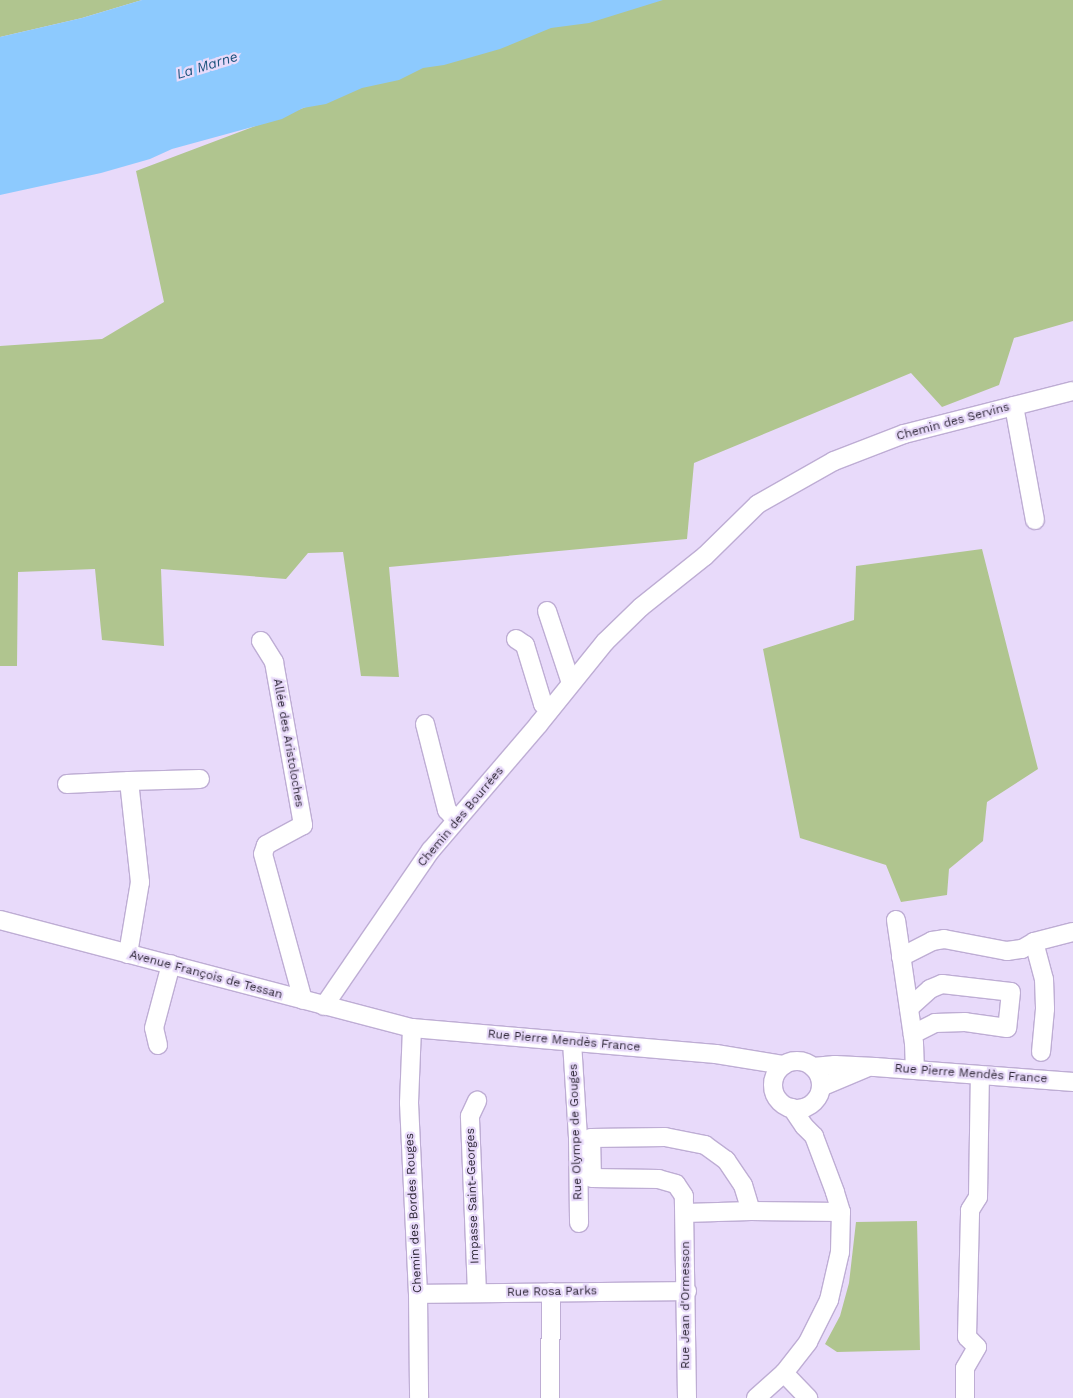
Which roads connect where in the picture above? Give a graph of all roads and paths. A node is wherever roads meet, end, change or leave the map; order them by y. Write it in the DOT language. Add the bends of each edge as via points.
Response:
graph roads {
  1 [pos="1073,391"];
  2 [pos="1014,406"];
  3 [pos="758,504"];
  4 [pos="1035,520"];
  5 [pos="547,611"];
  6 [pos="516,639"];
  7 [pos="261,641"];
  8 [pos="571,683"];
  9 [pos="550,709"];
  10 [pos="425,724"];
  11 [pos="200,779"];
  12 [pos="129,781"];
  13 [pos="67,784"];
  14 [pos="456,820"];
  15 [pos="0,920"];
  16 [pos="896,920"];
  17 [pos="1073,932"];
  18 [pos="1034,942"];
  19 [pos="128,954"];
  20 [pos="902,957"];
  21 [pos="171,964"];
  22 [pos="303,1000"];
  23 [pos="324,1006"];
  24 [pos="909,1008"];
  25 [pos="412,1028"];
  26 [pos="913,1034"];
  27 [pos="572,1042"];
  28 [pos="158,1045"];
  29 [pos="1040,1052"];
  30 [pos="716,1054"];
  31 [pos="784,1065"];
  32 [pos="813,1067"];
  33 [pos="868,1067"];
  34 [pos="915,1070"];
  35 [pos="980,1076"];
  36 [pos="1073,1082"];
  37 [pos="774,1087"];
  38 [pos="819,1094"];
  39 [pos="477,1101"];
  40 [pos="792,1108"];
  41 [pos="814,1136"];
  42 [pos="676,1184"];
  43 [pos="751,1211"];
  44 [pos="841,1212"];
  45 [pos="685,1213"];
  46 [pos="579,1223"];
  47 [pos="686,1291"];
  48 [pos="551,1292"];
  49 [pos="477,1293"];
  50 [pos="418,1294"];
  51 [pos="784,1373"];
  52 [pos="419,1398"];
  53 [pos="550,1398"];
  54 [pos="687,1398"];
  55 [pos="756,1398"];
  56 [pos="808,1398"];
  57 [pos="964,1398"];
  1 -- 2 [label="street, Chemin des Servins"];
  2 -- 3 [label="street, Chemin des Servins" via="904,434 834,461"];
  2 -- 4 [label="street"];
  3 -- 8 [label="street, Chemin des Bourrées" via="705,556 640,607"];
  5 -- 8 [label="street"];
  6 -- 9 [label="street" via="525,645 543,704"];
  7 -- 22 [label="street, Allée des Aristoloches" via="274,662 304,825 266,845 263,854"];
  8 -- 9 [label="street, Chemin des Bourrées"];
  9 -- 14 [label="street, Chemin des Bourrées"];
  10 -- 14 [label="street" via="447,810"];
  11 -- 12 [label="street"];
  12 -- 13 [label="street"];
  12 -- 19 [label="street" via="140,882"];
  14 -- 23 [label="street, Chemin des Bourrées" via="430,850"];
  15 -- 19 [label="street, Avenue François de Tessan"];
  16 -- 20 [label="street"];
  17 -- 18 [label="street"];
  18 -- 20 [label="street" via="1022,949 1007,951 944,939 932,941"];
  18 -- 29 [label="street" via="1044,978"];
  19 -- 21 [label="street, Avenue François de Tessan"];
  20 -- 24 [label="street"];
  21 -- 22 [label="street, Avenue François de Tessan"];
  21 -- 28 [label="street" via="154,1028"];
  22 -- 23 [label="street, Avenue François de Tessan"];
  23 -- 25 [label="street, Avenue François de Tessan"];
  24 -- 26 [label="street"];
  24 -- 26 [label="street" via="930,988 942,984 1011,992 1008,1028 965,1022 935,1023"];
  25 -- 27 [label="street, Rue Pierre Mendès France"];
  25 -- 50 [label="street, Chemin des Bordes Rouges" via="409,1103"];
  26 -- 34 [label="street"];
  27 -- 30 [label="street, Rue Pierre Mendès France"];
  27 -- 46 [label="street, Rue Olympe de Gouges"];
  30 -- 31 [label="street, Rue Pierre Mendès France"];
  30 -- 37 [label="street, Rue Pierre Mendès France" via="756,1073"];
  31 -- 32 [label="street" via="799,1061"];
  31 -- 37 [label="street" via="776,1075"];
  32 -- 33 [label="street, Rue Pierre Mendès France"];
  32 -- 38 [label="street" via="821,1080"];
  33 -- 34 [label="street, Rue Pierre Mendès France"];
  33 -- 38 [label="street, Rue Pierre Mendès France"];
  34 -- 35 [label="street, Rue Pierre Mendès France"];
  35 -- 36 [label="street, Rue Pierre Mendès France"];
  35 -- 57 [label="street" via="978,1196 970,1210 967,1337 977,1347 965,1368"];
  37 -- 40 [label="street" via="781,1103"];
  38 -- 40 [label="street" via="806,1108"];
  38 -- 41 [label="street"];
  39 -- 49 [label="street, Impasse Saint-Georges" via="470,1116"];
  40 -- 41 [label="street"];
  41 -- 44 [label="street"];
  42 -- 43 [label="street, Rue Olympe de Gouges" via="659,1179 592,1178 591,1138 665,1137 705,1145 726,1160 743,1185"];
  42 -- 45 [label="street, Rue Jean d'Ormesson" via="684,1196"];
  43 -- 44 [label="street"];
  43 -- 45 [label="street"];
  44 -- 51 [label="street" via="840,1252 829,1300 808,1342"];
  45 -- 47 [label="street, Rue Jean d'Ormesson"];
  47 -- 48 [label="street, Rue Rosa Parks"];
  47 -- 54 [label="street, Rue Jean d'Ormesson"];
  48 -- 49 [label="street, Rue Rosa Parks"];
  48 -- 53 [label="street"];
  49 -- 50 [label="street, Rue Rosa Parks"];
  50 -- 52 [label="street, Chemin des Bordes Rouges"];
  51 -- 55 [label="street"];
  51 -- 56 [label="street"];
}
